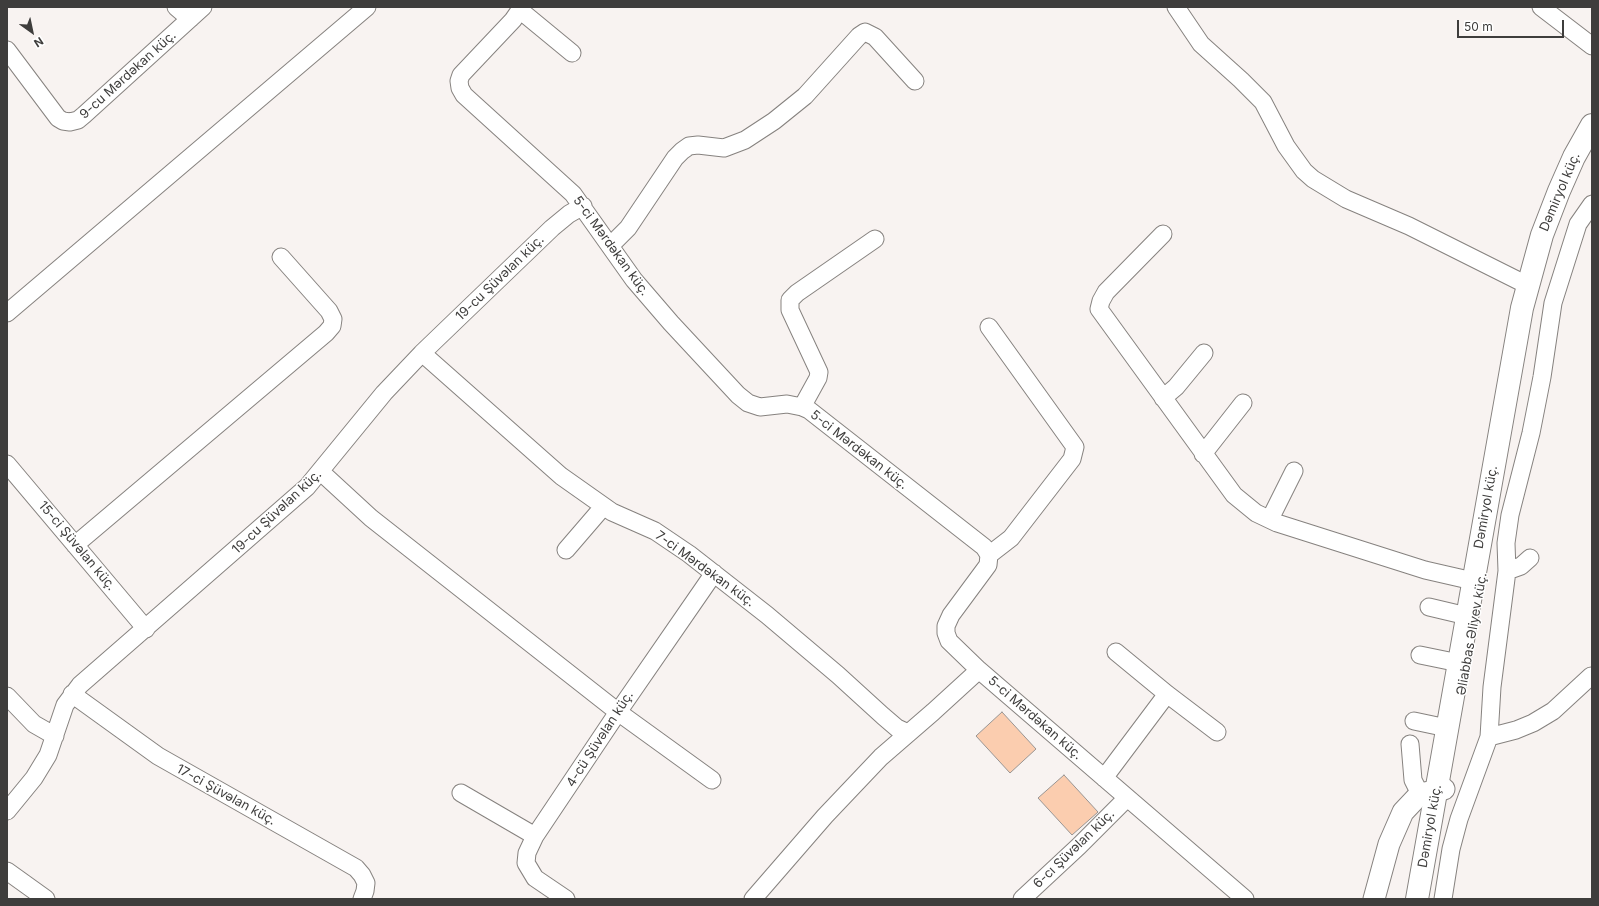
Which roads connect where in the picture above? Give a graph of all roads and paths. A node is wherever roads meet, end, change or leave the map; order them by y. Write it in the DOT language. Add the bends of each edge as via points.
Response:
graph roads {
  1 [pos="176,7"];
  2 [pos="203,7"];
  3 [pos="368,7"];
  4 [pos="1176,7"];
  5 [pos="1541,7"];
  6 [pos="521,9"];
  7 [pos="190,19"];
  8 [pos="1592,46"];
  9 [pos="7,50"];
  10 [pos="572,53"];
  11 [pos="915,80"];
  12 [pos="1592,125"];
  13 [pos="1592,142"];
  14 [pos="1592,204"];
  15 [pos="583,206"];
  16 [pos="1163,234"];
  17 [pos="875,239"];
  18 [pos="610,246"];
  19 [pos="281,257"];
  20 [pos="1527,285"];
  21 [pos="7,313"];
  22 [pos="990,327"];
  23 [pos="422,353"];
  24 [pos="1204,353"];
  25 [pos="1163,398"];
  26 [pos="1243,403"];
  27 [pos="802,406"];
  28 [pos="1203,454"];
  29 [pos="7,464"];
  30 [pos="1294,471"];
  31 [pos="321,472"];
  32 [pos="603,506"];
  33 [pos="1270,519"];
  34 [pos="76,545"];
  35 [pos="566,550"];
  36 [pos="989,555"];
  37 [pos="1530,558"];
  38 [pos="1507,571"];
  39 [pos="714,573"];
  40 [pos="1473,581"];
  41 [pos="1429,607"];
  42 [pos="1467,616"];
  43 [pos="146,629"];
  44 [pos="1116,652"];
  45 [pos="1420,655"];
  46 [pos="1459,663"];
  47 [pos="979,670"];
  48 [pos="1590,676"];
  49 [pos="72,694"];
  50 [pos="1167,694"];
  51 [pos="7,696"];
  52 [pos="618,712"];
  53 [pos="1414,721"];
  54 [pos="1447,728"];
  55 [pos="1217,732"];
  56 [pos="908,733"];
  57 [pos="55,736"];
  58 [pos="1489,737"];
  59 [pos="1410,744"];
  60 [pos="1104,778"];
  61 [pos="712,780"];
  62 [pos="1433,791"];
  63 [pos="461,793"];
  64 [pos="1127,798"];
  65 [pos="7,811"];
  66 [pos="535,836"];
  67 [pos="7,871"];
  68 [pos="46,899"];
  69 [pos="362,899"];
  70 [pos="566,899"];
  71 [pos="753,899"];
  72 [pos="1022,899"];
  73 [pos="1245,899"];
  74 [pos="1374,899"];
  75 [pos="1417,899"];
  76 [pos="1425,899"];
  77 [pos="1442,899"];
  1 -- 7 [label="street"];
  2 -- 7 [label="street, 9-cu Mərdəkan küç."];
  3 -- 21 [label="street"];
  4 -- 20 [label="street" via="1200,44 1263,102 1286,146 1313,179 1346,199 1410,226"];
  5 -- 8 [label="street"];
  6 -- 10 [label="street"];
  6 -- 15 [label="street, 5-ci Mərdəkan küç." via="461,75 460,88 472,102 562,182"];
  7 -- 9 [label="street, 9-cu Mərdəkan küç." via="84,115 70,122 58,118"];
  11 -- 18 [label="street" via="875,37 865,32 801,100 745,140 724,148 698,145 689,146 682,151 628,228"];
  12 -- 20 [label="main road, Dəmiryol küç." via="1559,191"];
  13 -- 62 [label="main road, Əliabbas Əliyev küç." via="1566,194 1549,239 1529,308"];
  14 -- 38 [label="street, Dəmiryol küç." via="1578,224 1552,303 1533,419 1510,515 1506,543"];
  15 -- 18 [label="street, 5-ci Mərdəkan küç."];
  15 -- 23 [label="street, 19-cu Şüvəlan küç." via="552,228"];
  16 -- 25 [label="street" via="1106,292 1100,301 1099,309"];
  17 -- 27 [label="street" via="796,293 790,300 790,310 819,372"];
  18 -- 27 [label="street, 5-ci Mərdəkan küç." via="650,299 738,395 748,403 760,407 788,404"];
  19 -- 34 [label="street" via="329,311 333,319 332,326"];
  20 -- 40 [label="main road, Dəmiryol küç."];
  22 -- 36 [label="street" via="1075,447 1072,459 1011,538"];
  23 -- 31 [label="street, 19-cu Şüvəlan küç." via="384,393"];
  23 -- 32 [label="street, 7-ci Mərdəkan küç." via="561,476"];
  24 -- 25 [label="street" via="1176,387"];
  25 -- 28 [label="street"];
  26 -- 28 [label="street"];
  27 -- 36 [label="street, 5-ci Mərdəkan küç." via="981,544"];
  28 -- 33 [label="street" via="1234,495 1256,513"];
  29 -- 34 [label="street, 15-ci Şüvəlan küç."];
  30 -- 33 [label="street"];
  31 -- 43 [label="street, 19-cu Şüvəlan küç." via="280,512"];
  31 -- 52 [label="street" via="371,518"];
  32 -- 35 [label="street"];
  32 -- 39 [label="street, 7-ci Mərdəkan küç." via="665,537"];
  33 -- 40 [label="street" via="1425,570"];
  34 -- 43 [label="street, 15-ci Şüvəlan küç."];
  36 -- 47 [label="street, 5-ci Mərdəkan küç." via="984,571 951,615 946,626 949,641"];
  37 -- 38 [label="street" via="1521,566"];
  38 -- 58 [label="street, Dəmiryol küç." via="1492,687"];
  39 -- 52 [label="street, 4-cü Şüvəlan küç."];
  39 -- 56 [label="street, 7-ci Mərdəkan küç." via="838,675 897,728"];
  40 -- 42 [label="main road, Dəmiryol küç."];
  41 -- 42 [label="street"];
  42 -- 46 [label="main road, Dəmiryol küç."];
  43 -- 49 [label="street, 19-cu Şüvəlan küç." via="86,679"];
  44 -- 50 [label="street"];
  45 -- 46 [label="street"];
  46 -- 54 [label="main road, Dəmiryol küç."];
  47 -- 56 [label="street"];
  47 -- 60 [label="street, 5-ci Mərdəkan küç."];
  48 -- 58 [label="street" via="1553,710 1533,723"];
  49 -- 57 [label="street, 19-cu Şüvəlan küç." via="62,712"];
  49 -- 69 [label="street, 17-ci Şüvəlan küç." via="158,756 356,868 366,883"];
  50 -- 55 [label="street"];
  50 -- 60 [label="street"];
  51 -- 57 [label="street" via="34,724"];
  52 -- 61 [label="street"];
  52 -- 66 [label="street, 4-cü Şüvəlan küç."];
  53 -- 54 [label="street"];
  54 -- 62 [label="main road, Dəmiryol küç."];
  56 -- 71 [label="street" via="830,810"];
  57 -- 65 [label="street, 19-cu Şüvəlan küç." via="43,763"];
  58 -- 77 [label="street, Dəmiryol küç." via="1459,819"];
  59 -- 62 [label="street" via="1413,780"];
  60 -- 64 [label="street, 5-ci Mərdəkan küç."];
  62 -- 74 [label="street" via="1408,805 1396,826"];
  62 -- 75 [label="main road, Dəmiryol küç."];
  62 -- 76 [label="main road, Əliabbas Əliyev küç."];
  63 -- 66 [label="street"];
  64 -- 72 [label="street, 6-cı Şüvəlan küç."];
  64 -- 73 [label="street, 5-ci Mərdəkan küç."];
  66 -- 70 [label="street, 4-cü Şüvəlan küç." via="527,853 526,863 529,871 544,886"];
  67 -- 68 [label="street"];
}
